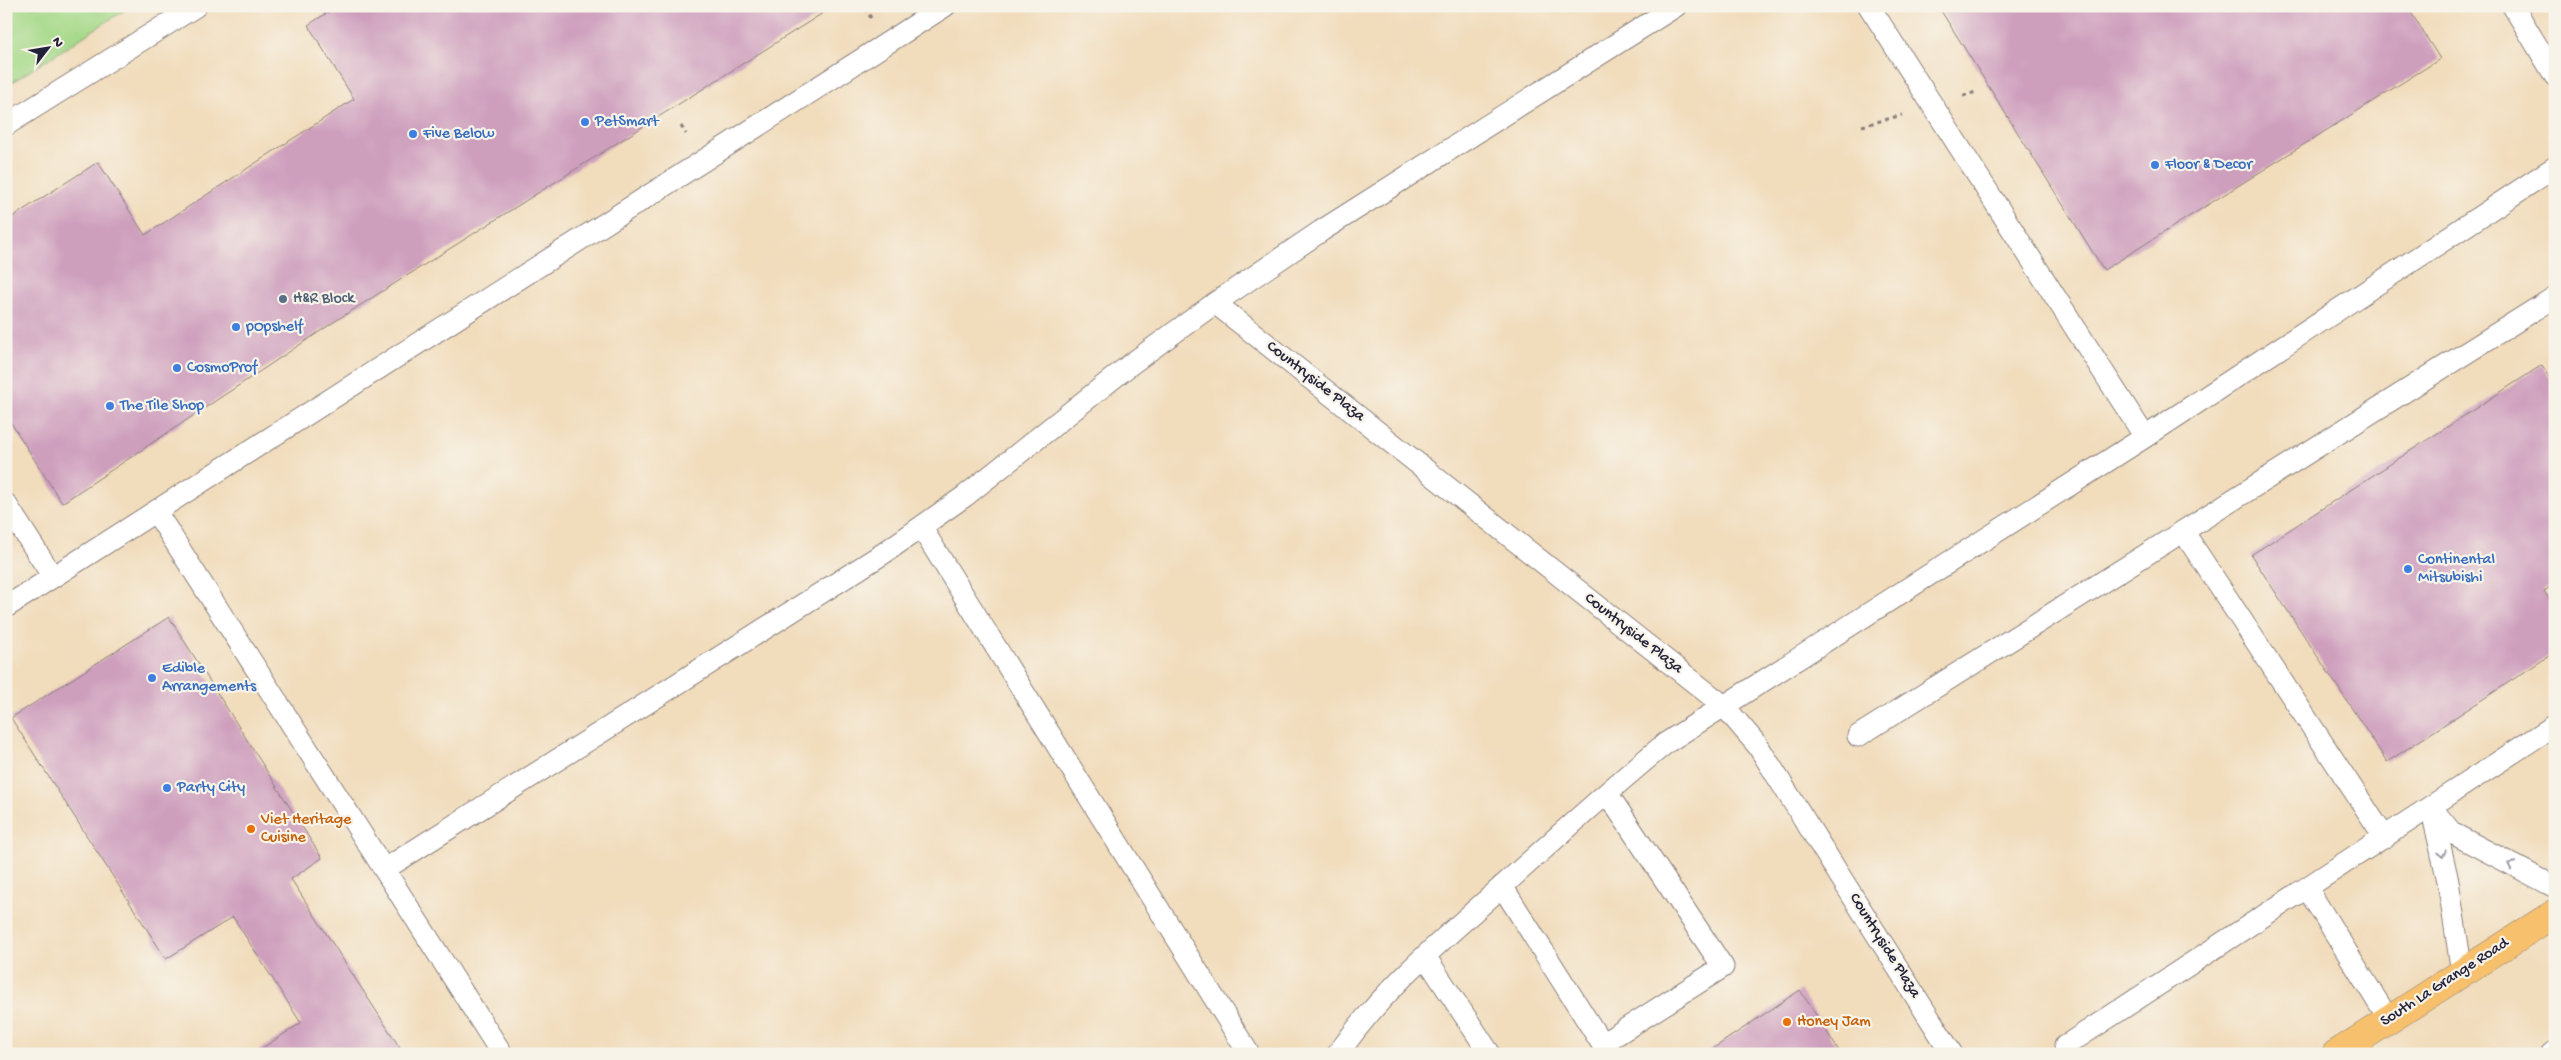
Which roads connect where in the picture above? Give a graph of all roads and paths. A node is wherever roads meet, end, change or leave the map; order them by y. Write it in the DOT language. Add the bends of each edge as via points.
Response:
graph roads {
  1 [pos="196,6"];
  2 [pos="945,6"];
  3 [pos="1676,6"];
  4 [pos="1869,6"];
  5 [pos="2513,6"];
  6 [pos="2555,76"];
  7 [pos="6,125"];
  8 [pos="2555,167"];
  9 [pos="2555,297"];
  10 [pos="1215,303"];
  11 [pos="2145,437"];
  12 [pos="6,504"];
  13 [pos="156,512"];
  14 [pos="921,527"];
  15 [pos="2183,531"];
  16 [pos="53,577"];
  17 [pos="6,607"];
  18 [pos="1724,706"];
  19 [pos="2555,725"];
  20 [pos="1858,736"];
  21 [pos="1607,793"];
  22 [pos="2431,807"];
  23 [pos="2384,838"];
  24 [pos="385,869"];
  25 [pos="1502,886"];
  26 [pos="2555,887"];
  27 [pos="2307,888"];
  28 [pos="2555,913"];
  29 [pos="1425,956"];
  30 [pos="2462,972"];
  31 [pos="2389,1020"];
  32 [pos="2065,1046"];
  33 [pos="1605,1049"];
  34 [pos="2555,1052"];
  35 [pos="502,1054"];
  36 [pos="1249,1054"];
  37 [pos="1338,1054"];
  38 [pos="1490,1054"];
  39 [pos="1952,1054"];
  40 [pos="2336,1054"];
  41 [pos="2551,1054"];
  1 -- 7 [label="lane"];
  2 -- 13 [label="lane"];
  3 -- 10 [label="lane" via="1321,231"];
  4 -- 11 [label="lane"];
  5 -- 6 [label="lane"];
  8 -- 11 [label="lane"];
  9 -- 15 [label="lane"];
  10 -- 14 [label="lane"];
  10 -- 18 [label="lane, Countryside Plaza"];
  11 -- 18 [label="lane"];
  12 -- 16 [label="lane"];
  13 -- 16 [label="lane"];
  13 -- 24 [label="lane"];
  14 -- 24 [label="lane"];
  14 -- 36 [label="lane"];
  15 -- 20 [label="lane"];
  15 -- 23 [label="lane"];
  16 -- 17 [label="lane"];
  18 -- 21 [label="lane" via="1666,743"];
  18 -- 39 [label="lane, Countryside Plaza" via="1758,746"];
  19 -- 22 [label="lane"];
  21 -- 25 [label="lane"];
  21 -- 33 [label="lane" via="1723,967"];
  22 -- 23 [label="lane"];
  26 -- 22 [label="lane, one-way" via="2452,833"];
  22 -- 30 [label="lane, one-way" via="2448,881"];
  23 -- 27 [label="lane"];
  24 -- 35 [label="lane"];
  25 -- 29 [label="lane"];
  25 -- 33 [label="lane"];
  27 -- 31 [label="lane"];
  27 -- 32 [label="lane"];
  28 -- 30 [label="main road, South La Grange Road"];
  29 -- 37 [label="lane" via="1392,989"];
  29 -- 38 [label="lane"];
  30 -- 31 [label="main road, South La Grange Road"];
  31 -- 40 [label="main road, South La Grange Road"];
  34 -- 41 [label="lane"];
}
